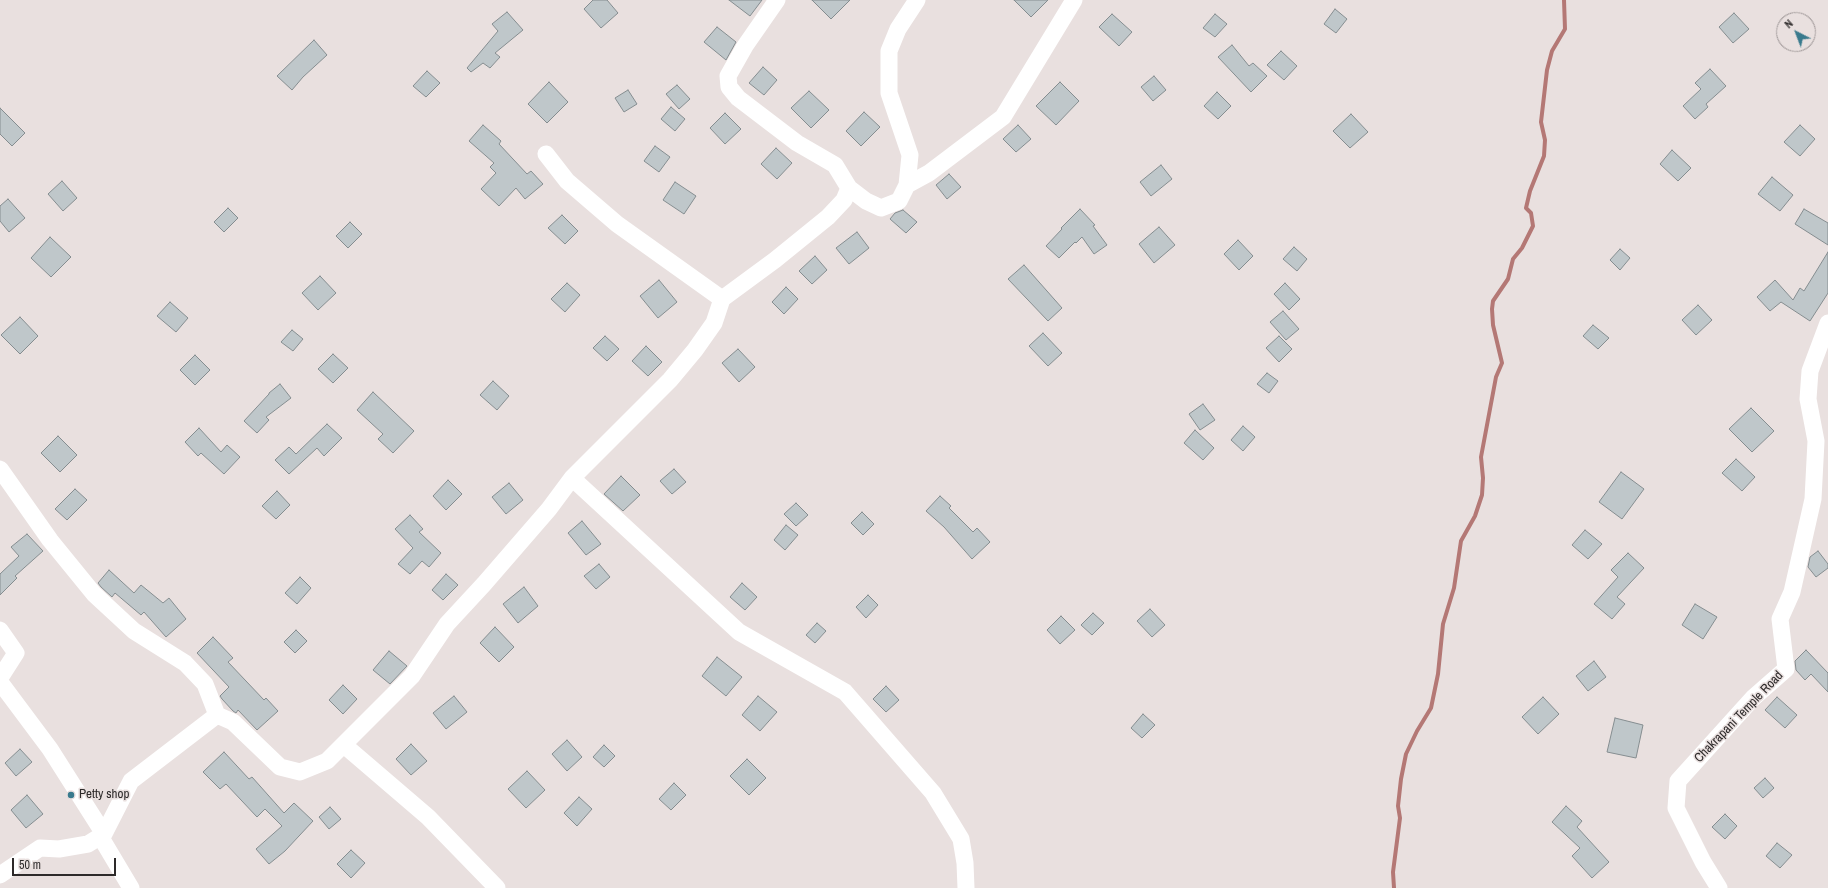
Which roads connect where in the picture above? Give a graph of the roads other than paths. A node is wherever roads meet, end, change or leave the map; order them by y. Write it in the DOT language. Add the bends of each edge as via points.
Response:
graph roads {
  1 [pos="778,0"];
  2 [pos="917,0"];
  3 [pos="1074,0"];
  4 [pos="546,154"];
  5 [pos="907,185"];
  6 [pos="849,188"];
  7 [pos="722,299"];
  8 [pos="1828,323"];
  9 [pos="0,469"];
  10 [pos="572,478"];
  11 [pos="0,630"];
  12 [pos="0,678"];
  13 [pos="0,682"];
  14 [pos="217,715"];
  15 [pos="344,745"];
  16 [pos="102,835"];
  17 [pos="0,875"];
  18 [pos="131,888"];
  19 [pos="497,888"];
  20 [pos="966,888"];
  21 [pos="1719,888"];
  1 -- 6 [label="street" via="745,46 728,76 729,87 738,98 797,143 834,165"];
  2 -- 5 [label="street" via="898,29 889,50 889,93 910,155"];
  3 -- 5 [label="street" via="1003,116 929,173"];
  4 -- 7 [label="street" via="567,181 617,224"];
  5 -- 6 [label="street" via="899,201 881,208 866,201"];
  6 -- 7 [label="street" via="844,200 828,217 776,260"];
  7 -- 10 [label="street" via="714,323 670,380"];
  8 -- 21 [label="street, Chakrapani Temple Road" via="1810,371 1808,399 1816,441 1813,499 1792,592 1780,619 1786,669 1753,698 1678,781 1676,808"];
  9 -- 14 [label="street" via="50,540 94,594 134,631 185,662 205,684"];
  10 -- 15 [label="street" via="484,584 447,624 412,676"];
  10 -- 20 [label="street" via="739,632 846,692 933,792 960,839 965,863"];
  11 -- 12 [label="street" via="16,653"];
  13 -- 16 [label="street" via="50,749"];
  14 -- 15 [label="street" via="232,722 280,767 300,772 327,761"];
  14 -- 16 [label="street" via="131,781"];
  15 -- 19 [label="street" via="428,817"];
  16 -- 17 [label="street" via="88,844 59,849 40,848"];
  16 -- 18 [label="street"];
}
